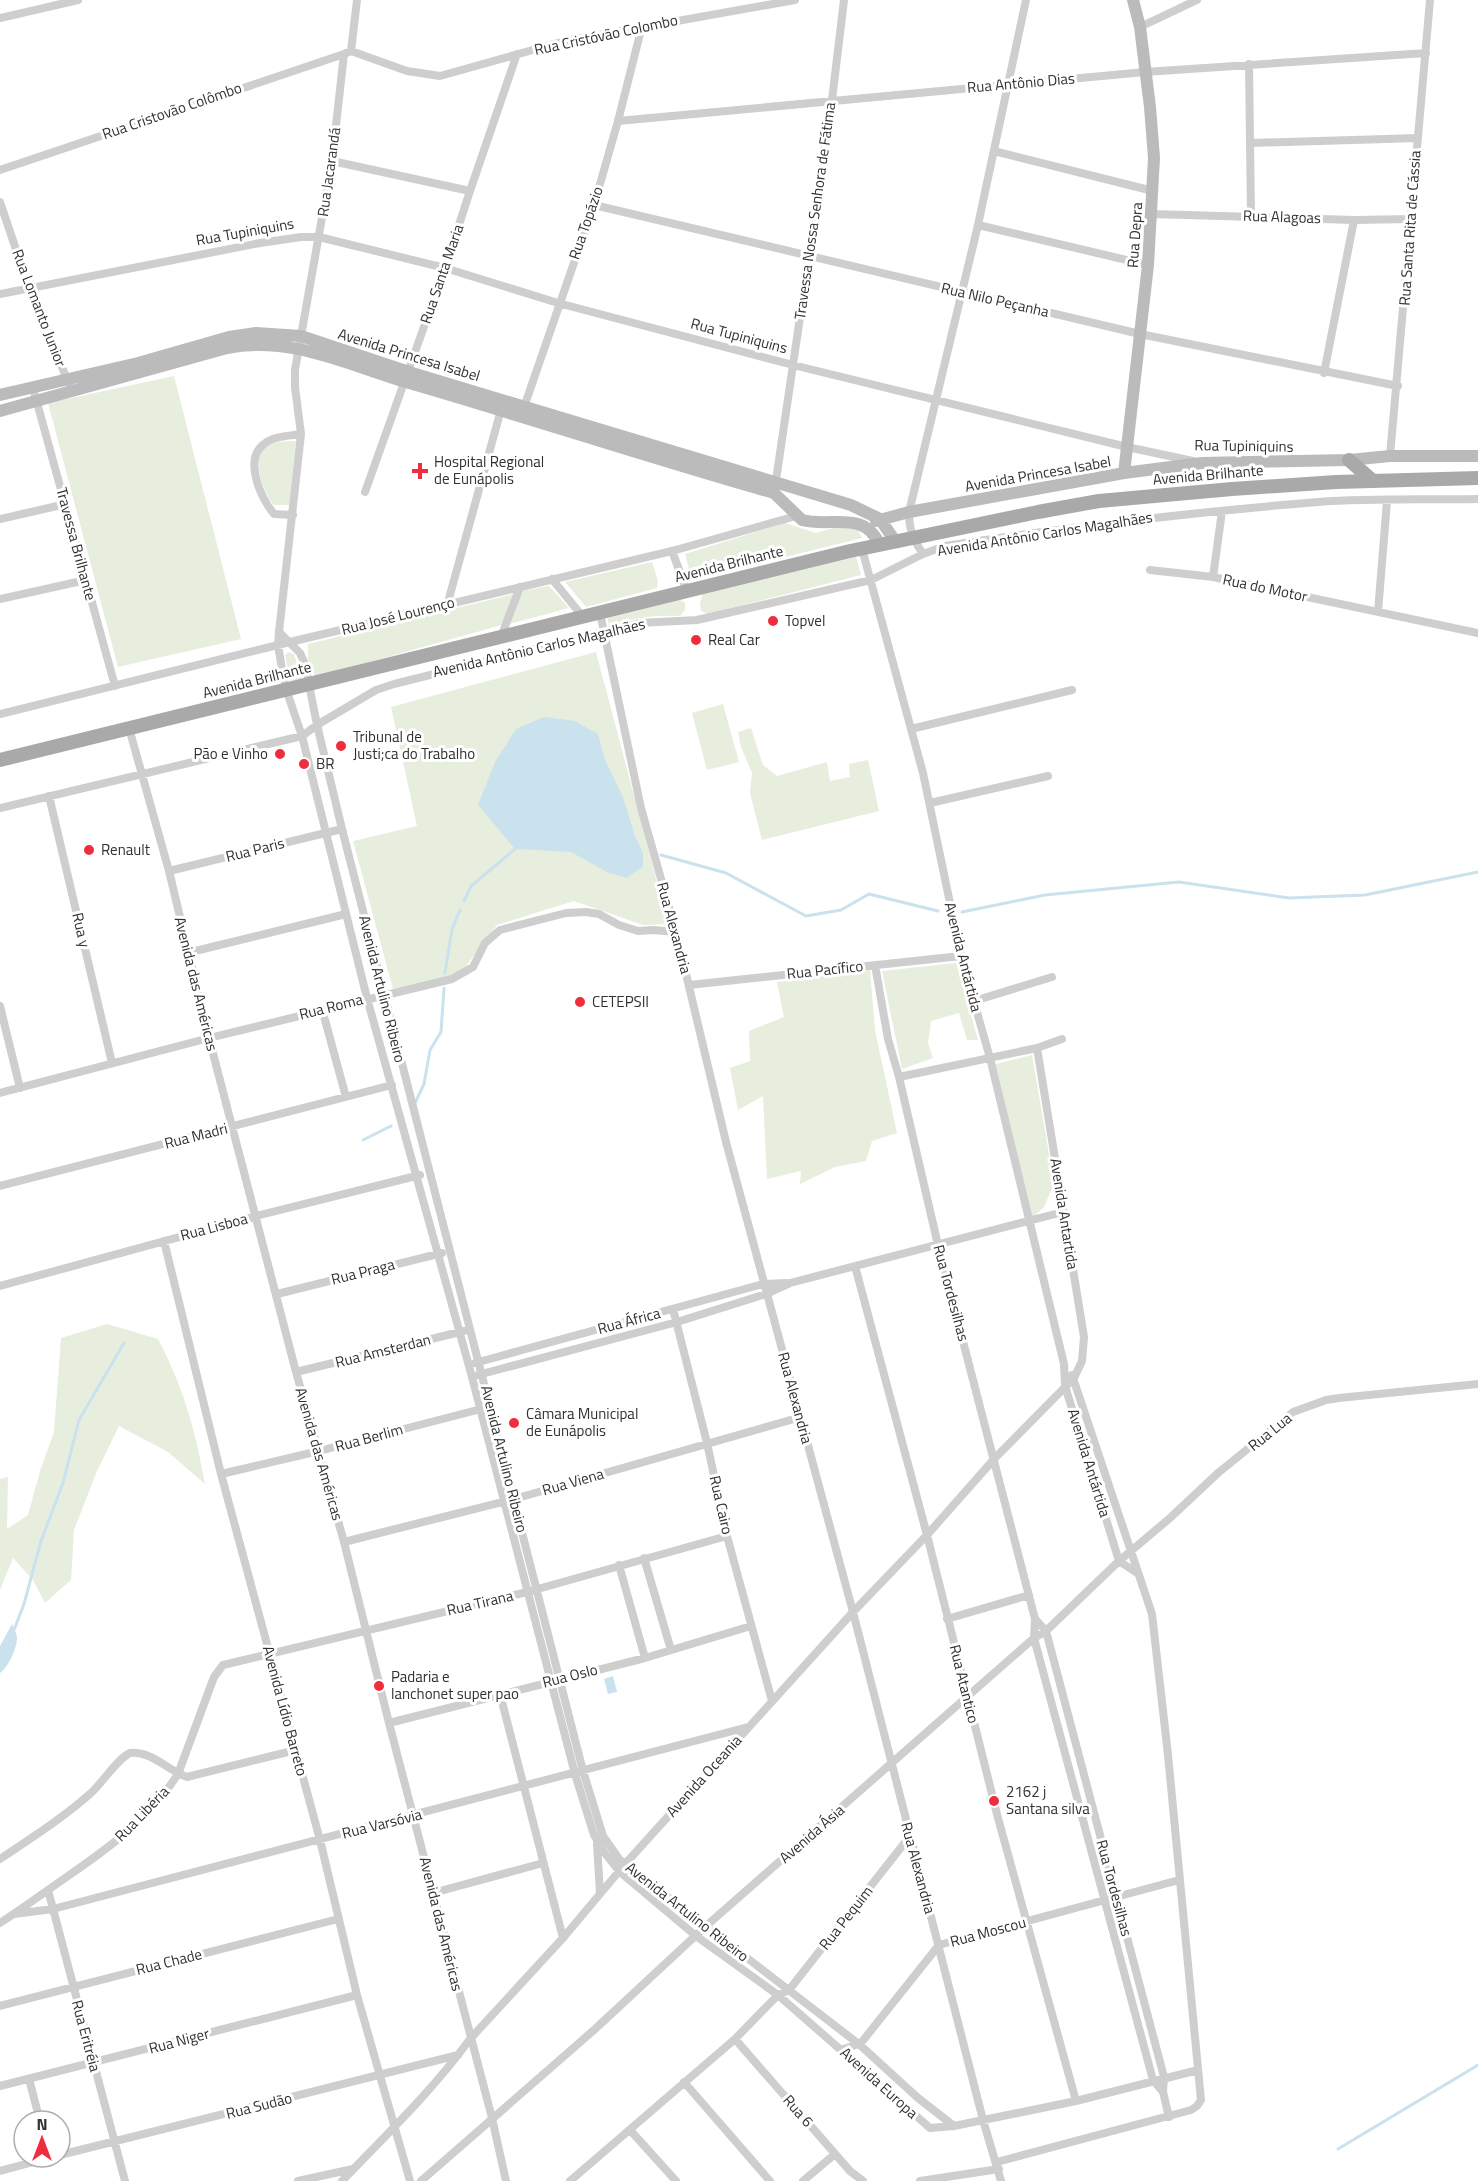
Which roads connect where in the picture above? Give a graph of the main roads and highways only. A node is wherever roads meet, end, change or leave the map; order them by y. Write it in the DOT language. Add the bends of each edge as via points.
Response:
graph roads {
  1 [pos="1133,0"];
  2 [pos="70,386"];
  3 [pos="0,395"];
  4 [pos="0,411"];
  5 [pos="1478,456"];
  6 [pos="1348,460"];
  7 [pos="1202,463"];
  8 [pos="1124,473"];
  9 [pos="1478,478"];
  10 [pos="1373,481"];
  11 [pos="775,488"];
  12 [pos="803,491"];
  13 [pos="827,498"];
  14 [pos="794,514"];
  15 [pos="880,519"];
  16 [pos="820,522"];
  17 [pos="866,527"];
  18 [pos="895,541"];
  19 [pos="879,545"];
  20 [pos="0,760"];
  1 -- 8 [label="main road, Rua Depra" via="1154,139 1148,265"];
  2 -- 3 [label="main road, Avenida Princesa Isabel"];
  2 -- 4 [label="main road, Avenida Princesa Isabel" via="37,402"];
  2 -- 11 [label="main road, Avenida Princesa Isabel" via="236,346 300,342"];
  5 -- 6 [label="main road, Rua Tupiniquins"];
  6 -- 7 [label="main road, Rua Tupiniquins"];
  6 -- 10 [label="main road"];
  7 -- 8 [label="main road, Avenida Princesa Isabel"];
  8 -- 15 [label="main road, Avenida Princesa Isabel"];
  9 -- 10 [label="main road, Avenida Brilhante"];
  10 -- 18 [label="main road, Avenida Brilhante" via="1099,501"];
  11 -- 12 [label="main road, Avenida Princesa Isabel"];
  11 -- 14 [label="main road, Avenida Princesa Isabel"];
  12 -- 13 [label="main road"];
  12 -- 14 [label="main road"];
  13 -- 15 [label="main road"];
  13 -- 16 [label="main road"];
  14 -- 16 [label="main road" via="805,521"];
  15 -- 17 [label="main road, Avenida Princesa Isabel"];
  15 -- 18 [label="main road"];
  16 -- 17 [label="main road" via="857,523"];
  17 -- 19 [label="main road"];
  18 -- 19 [label="main road, Avenida Brilhante"];
  19 -- 20 [label="main road, Avenida Brilhante"];
}
